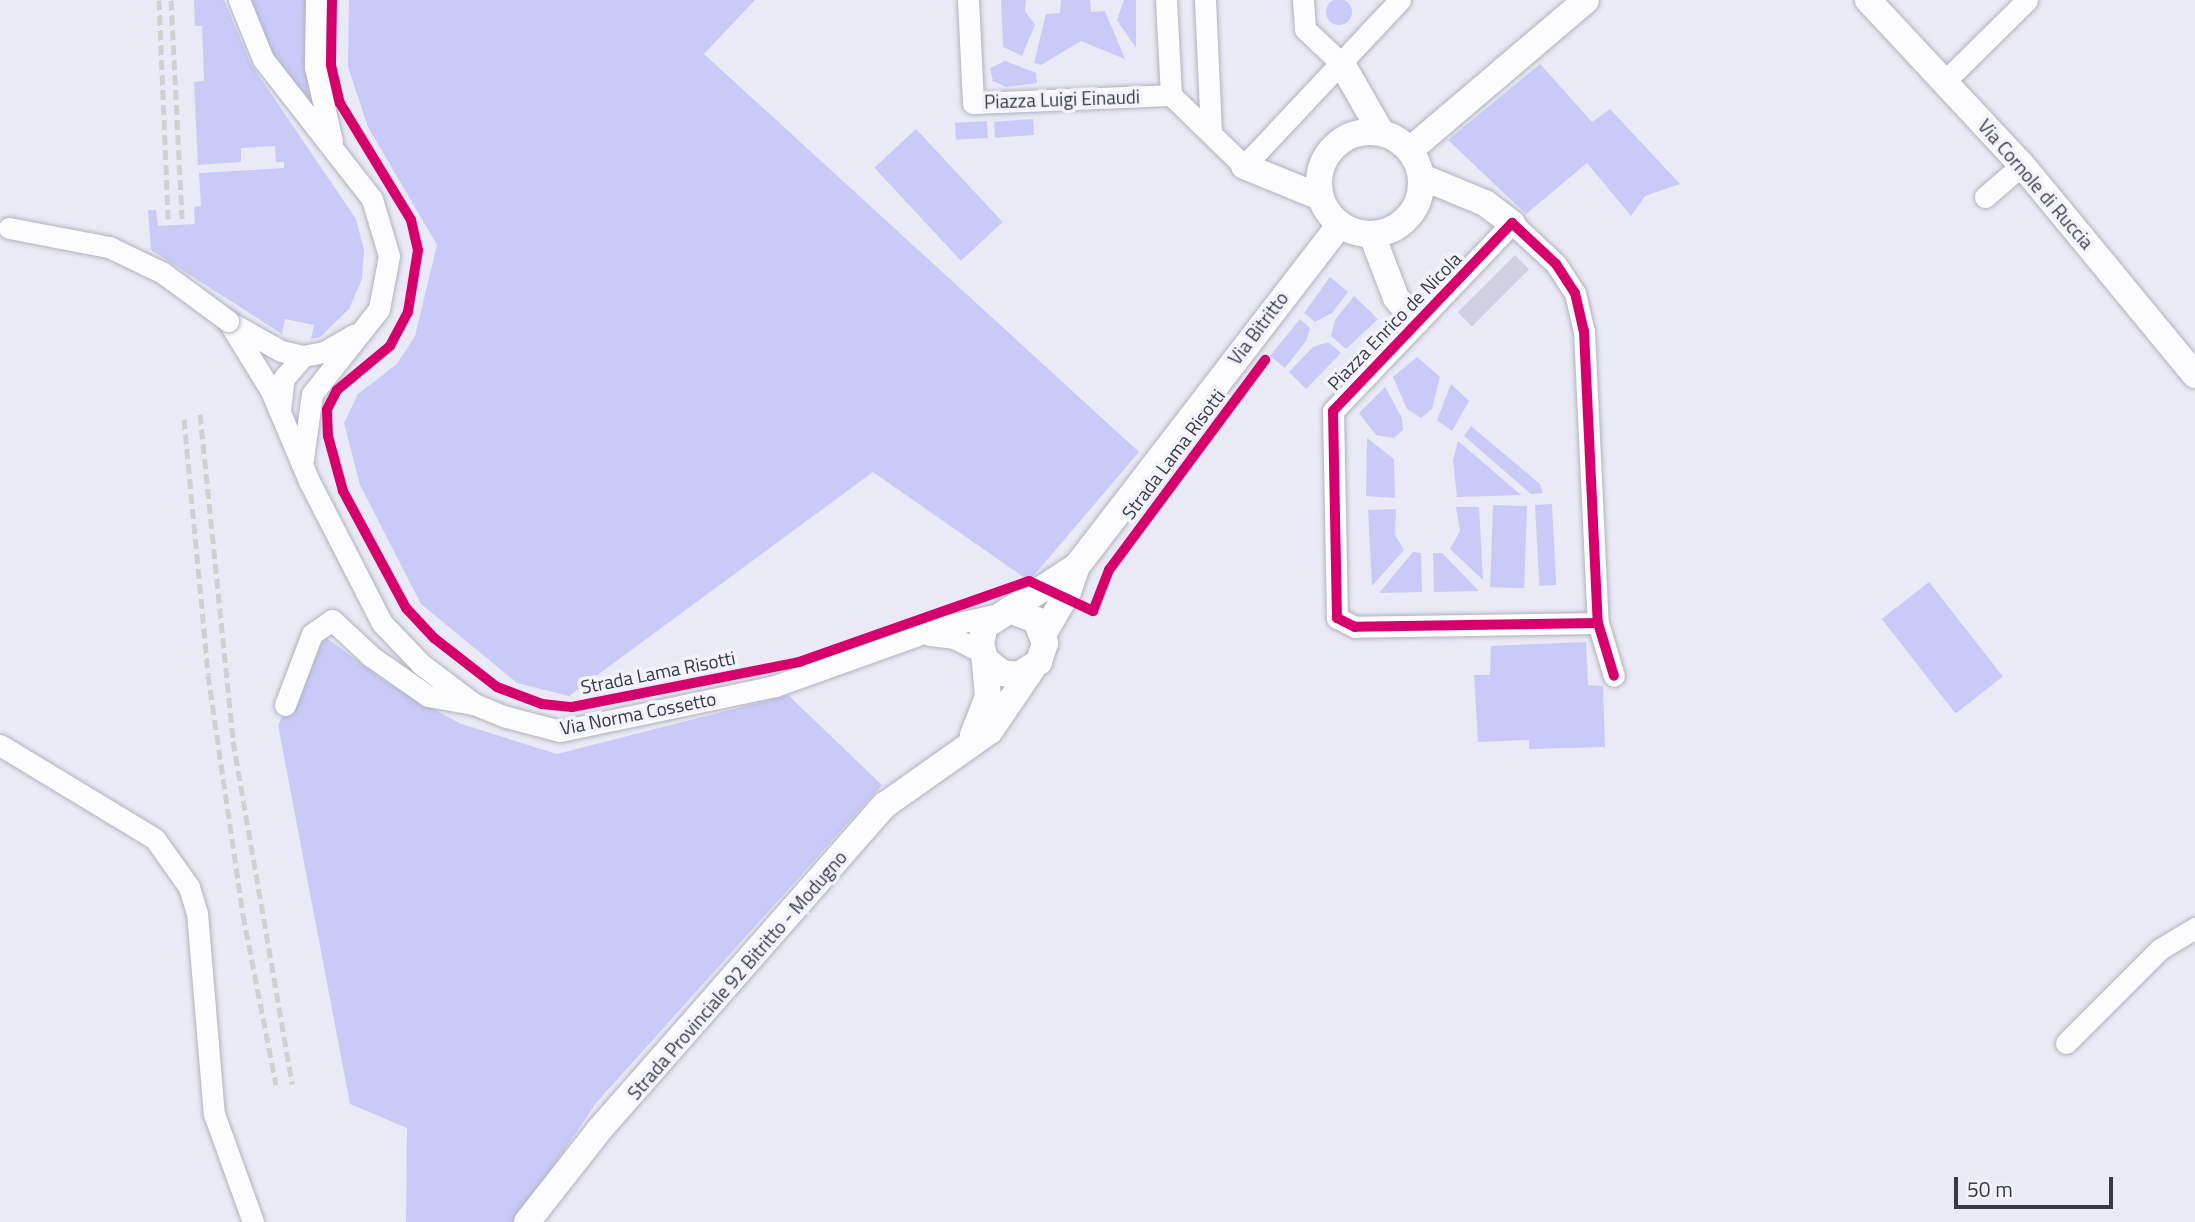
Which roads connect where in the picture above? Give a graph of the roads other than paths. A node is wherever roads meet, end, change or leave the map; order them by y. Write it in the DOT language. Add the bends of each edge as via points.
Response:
graph roads {
  1 [pos="239,0"];
  2 [pos="316,0"];
  3 [pos="968,0"];
  4 [pos="1166,0"];
  5 [pos="1205,0"];
  6 [pos="1303,0"];
  7 [pos="1400,0"];
  8 [pos="1586,0"];
  9 [pos="1868,0"];
  10 [pos="2027,0"];
  11 [pos="1342,64"];
  12 [pos="1945,81"];
  13 [pos="1171,95"];
  14 [pos="1381,132"];
  15 [pos="1211,134"];
  16 [pos="334,150"];
  17 [pos="1410,150"];
  18 [pos="2022,165"];
  19 [pos="1244,166"];
  20 [pos="1422,177"];
  21 [pos="1320,197"];
  22 [pos="1985,197"];
  23 [pos="1513,223"];
  24 [pos="1340,225"];
  25 [pos="5,227"];
  26 [pos="1372,235"];
  27 [pos="228,321"];
  28 [pos="1416,322"];
  29 [pos="365,329"];
  30 [pos="303,356"];
  31 [pos="2195,375"];
  32 [pos="321,381"];
  33 [pos="273,382"];
  34 [pos="303,466"];
  35 [pos="1077,566"];
  36 [pos="1004,612"];
  37 [pos="1598,623"];
  38 [pos="1044,633"];
  39 [pos="928,635"];
  40 [pos="984,656"];
  41 [pos="1032,669"];
  42 [pos="1614,676"];
  43 [pos="474,704"];
  44 [pos="285,705"];
  45 [pos="0,745"];
  46 [pos="966,749"];
  47 [pos="2195,928"];
  48 [pos="2066,1043"];
  49 [pos="253,1222"];
  50 [pos="527,1222"];
  1 -- 16 [label="street" via="263,59"];
  2 -- 16 [label="street" via="315,66"];
  3 -- 13 [label="street, Piazza Luigi Einaudi" via="973,103"];
  4 -- 13 [label="street"];
  5 -- 15 [label="street"];
  6 -- 11 [label="street" via="1305,29"];
  7 -- 11 [label="street"];
  8 -- 17 [label="main road"];
  9 -- 12 [label="main road, Via Cornole di Ruccia"];
  10 -- 12 [label="street"];
  11 -- 14 [label="main road"];
  11 -- 19 [label="street"];
  12 -- 18 [label="main road, Via Cornole di Ruccia"];
  13 -- 15 [label="street"];
  14 -- 17 [label="main road"];
  14 -- 21 [label="main road" via="1363,132 1332,148 1321,171"];
  15 -- 19 [label="street"];
  16 -- 29 [label="street" via="372,199 389,256 388,284"];
  17 -- 20 [label="main road"];
  18 -- 22 [label="street"];
  18 -- 31 [label="main road, Via Cornole di Ruccia"];
  19 -- 21 [label="main road"];
  20 -- 23 [label="main road" via="1451,186"];
  20 -- 26 [label="main road" via="1415,210 1389,232"];
  21 -- 24 [label="main road"];
  23 -- 28 [label="street, Piazza Enrico de Nicola"];
  23 -- 37 [label="street" via="1556,264 1576,293 1584,331"];
  24 -- 26 [label="main road"];
  24 -- 35 [label="main road, Via Bitritto"];
  25 -- 27 [label="street, bridge" via="110,247 163,273"];
  26 -- 28 [label="main road" via="1396,298"];
  27 -- 30 [label="street" via="281,351"];
  27 -- 33 [label="street"];
  28 -- 37 [label="street, Piazza Enrico de Nicola" via="1333,411 1337,618 1355,627"];
  29 -- 30 [label="street" via="324,352"];
  29 -- 32 [label="street"];
  30 -- 33 [label="street"];
  32 -- 33 [label="street" via="297,389"];
  32 -- 34 [label="street" via="312,394 304,425"];
  33 -- 34 [label="street, Via Norma Cossetto"];
  34 -- 43 [label="street, Via Norma Cossetto" via="382,623 421,664"];
  35 -- 36 [label="main road"];
  35 -- 38 [label="main road" via="1069,592"];
  36 -- 38 [label="main road" via="1031,615"];
  36 -- 39 [label="street, Via Norma Cossetto"];
  36 -- 40 [label="main road" via="982,634"];
  37 -- 42 [label="street"];
  38 -- 41 [label="main road" via="1044,653"];
  39 -- 40 [label="street" via="954,638"];
  39 -- 43 [label="street, Via Norma Cossetto" via="775,686 560,731"];
  40 -- 41 [label="main road" via="1010,675"];
  40 -- 46 [label="main road" via="988,697"];
  41 -- 46 [label="main road, Strada Provinciale 92 Bitritto - Modugno" via="990,731"];
  43 -- 44 [label="street" via="428,696 372,657 332,620 312,634"];
  45 -- 49 [label="street" via="155,839 190,887 197,913 214,1114"];
  46 -- 50 [label="main road, Strada Provinciale 92 Bitritto - Modugno" via="885,805 600,1129"];
  47 -- 48 [label="street" via="2160,949"];
}
